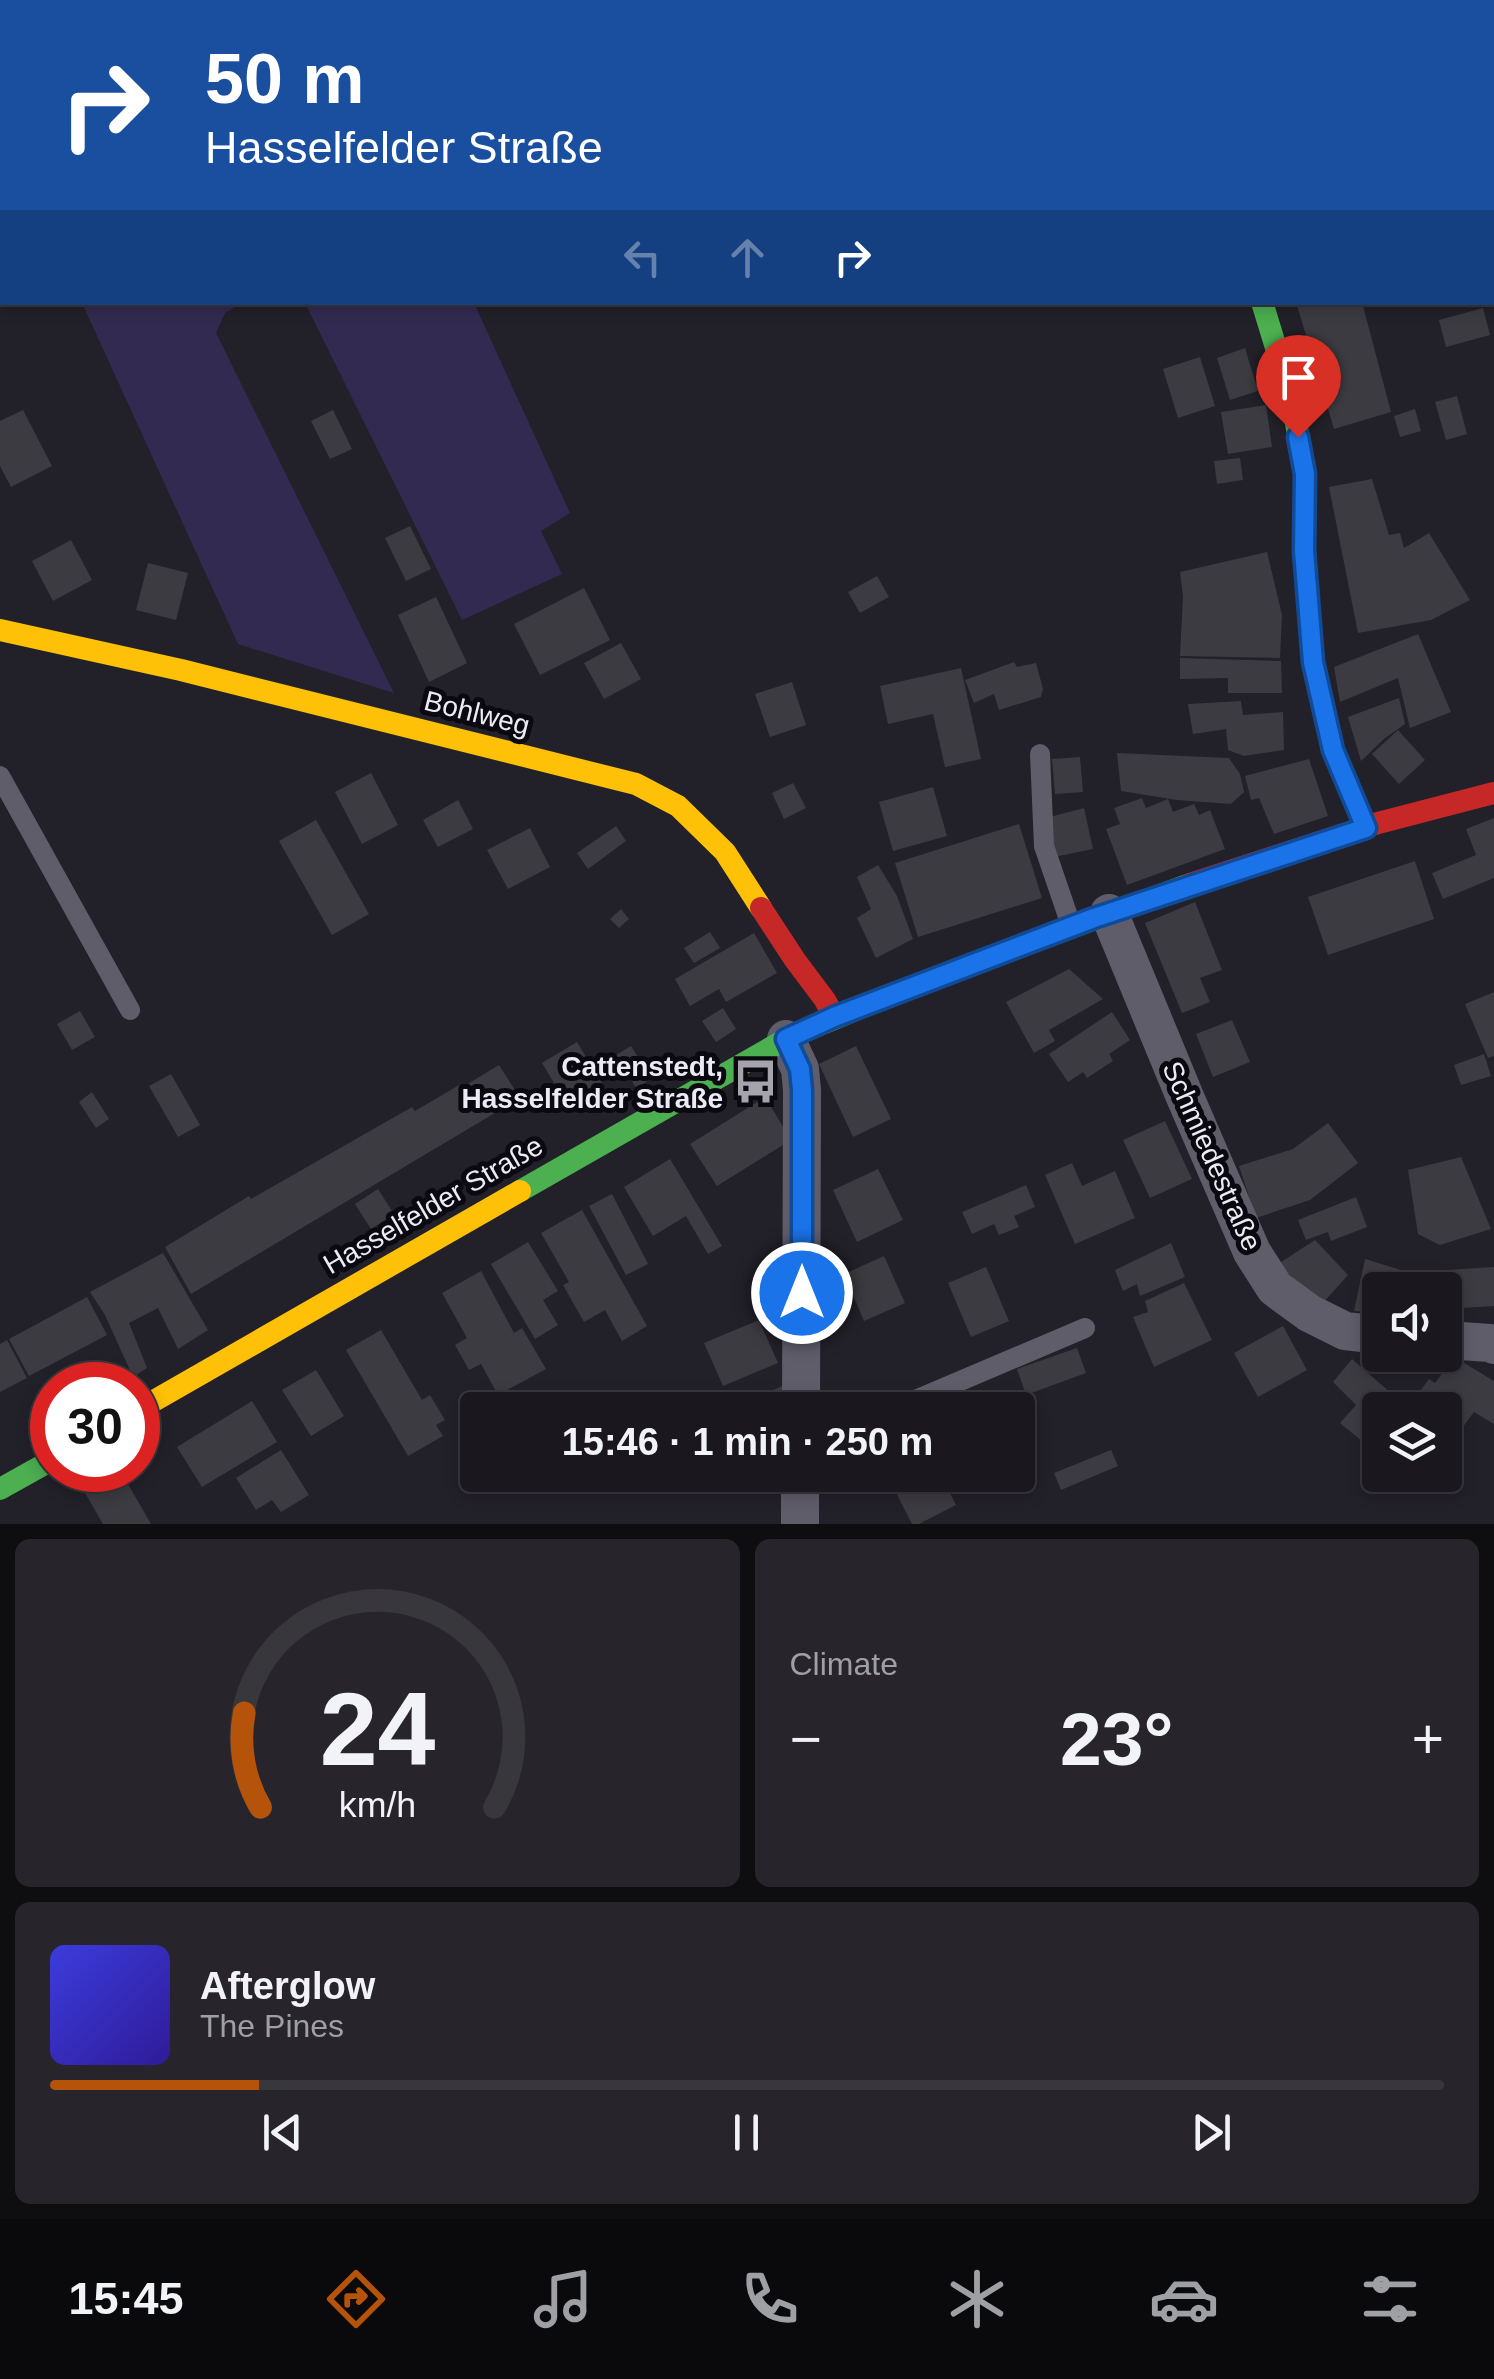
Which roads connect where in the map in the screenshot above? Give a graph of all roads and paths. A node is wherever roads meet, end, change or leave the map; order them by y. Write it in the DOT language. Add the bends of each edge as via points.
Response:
graph roads {
  1 [pos="1263,305"];
  2 [pos="0,630"];
  3 [pos="1040,754"];
  4 [pos="0,776"];
  5 [pos="1494,794"];
  6 [pos="1366,828"];
  7 [pos="1109,913"];
  8 [pos="1072,927"];
  9 [pos="130,1010"];
  10 [pos="834,1017"];
  11 [pos="786,1039"];
  12 [pos="1084,1328"];
  13 [pos="1362,1333"];
  14 [pos="1462,1340"];
  15 [pos="1493,1341"];
  16 [pos="801,1392"];
  17 [pos="934,1392"];
  18 [pos="160,1397"];
  19 [pos="30,1472"];
  20 [pos="0,1489"];
  21 [pos="800,1492"];
  22 [pos="800,1524"];
  1 -- 6 [label="main road" via="1292,400 1305,474 1313,662 1333,750"];
  2 -- 10 [label="main road, Bohlweg" via="636,784 678,806 724,852"];
  3 -- 8 [label="lane" via="1044,846"];
  4 -- 9 [label="lane"];
  5 -- 6 [label="main road, Hasselfelder Straße"];
  6 -- 7 [label="main road, Hasselfelder Straße"];
  7 -- 8 [label="main road, Hasselfelder Straße"];
  7 -- 13 [label="street, Schmiedestraße" via="1252,1252 1275,1288 1345,1332"];
  8 -- 10 [label="main road, Hasselfelder Straße"];
  10 -- 11 [label="main road, Hasselfelder Straße"];
  11 -- 16 [label="street" via="802,1090"];
  11 -- 18 [label="main road, Hasselfelder Straße"];
  12 -- 17 [label="lane"];
  14 -- 15 [label="street"];
  19 -- 20 [label="main road"];
  21 -- 22 [label="street"];
}
